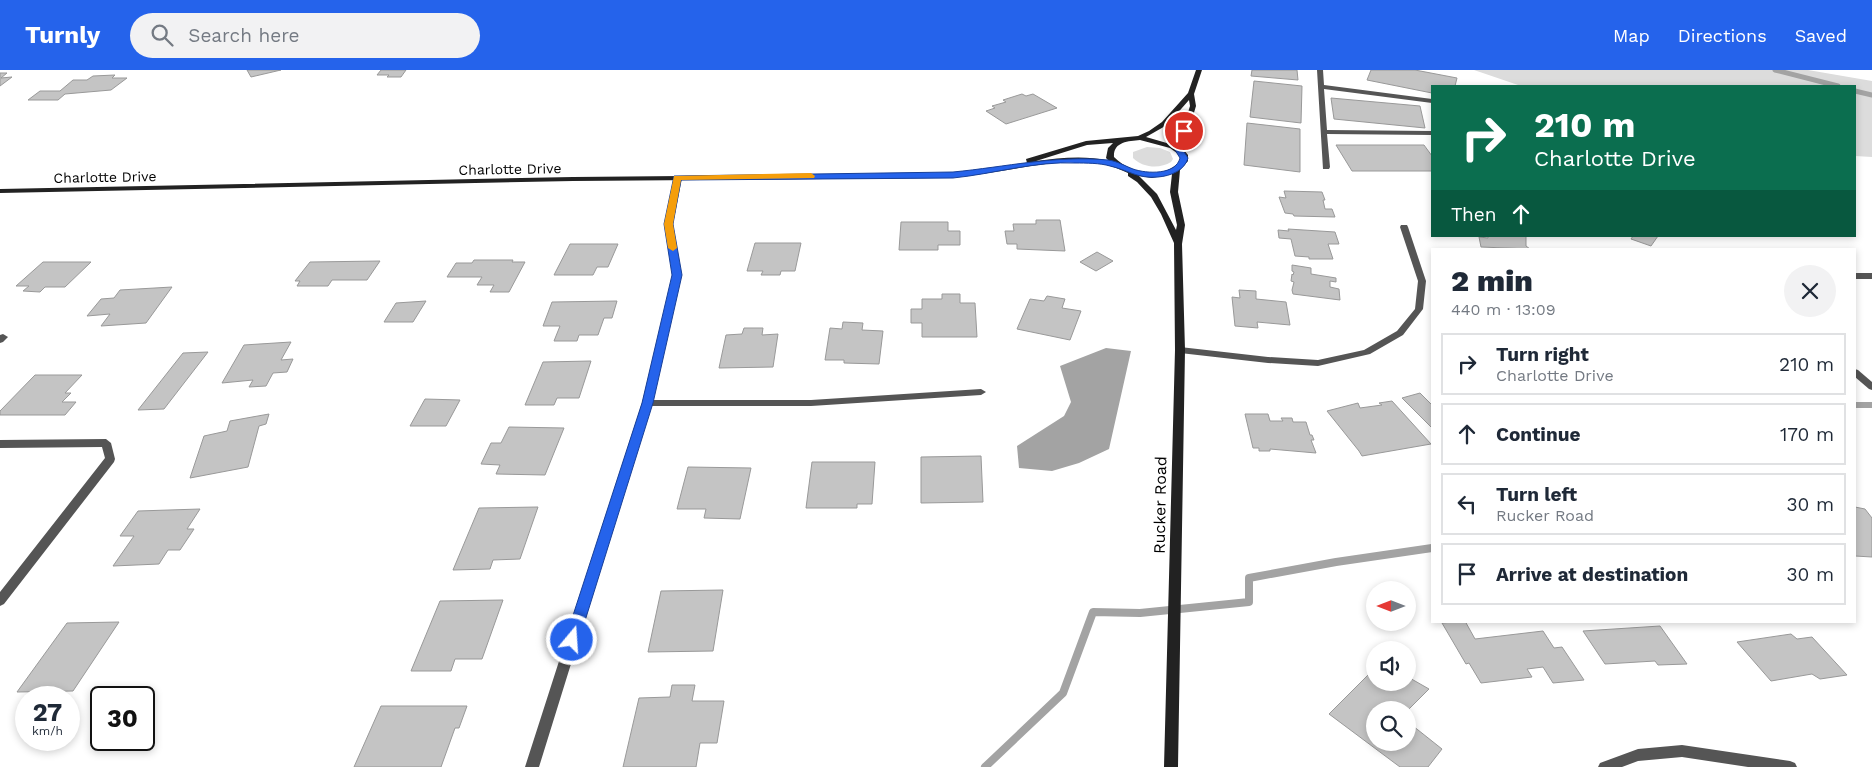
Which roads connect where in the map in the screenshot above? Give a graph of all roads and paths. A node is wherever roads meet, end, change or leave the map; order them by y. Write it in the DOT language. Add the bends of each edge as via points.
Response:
graph roads {
  1 [pos="1198,70"];
  2 [pos="1320,70"];
  3 [pos="1321,87"];
  4 [pos="1191,94"];
  5 [pos="1431,101"];
  6 [pos="1324,132"];
  7 [pos="1431,133"];
  8 [pos="1136,138"];
  9 [pos="1126,140"];
  10 [pos="1179,150"];
  11 [pos="1020,165"];
  12 [pos="1120,167"];
  13 [pos="1326,167"];
  14 [pos="1176,170"];
  15 [pos="678,178"];
  16 [pos="0,191"];
  17 [pos="1404,227"];
  18 [pos="1178,244"];
  19 [pos="1856,276"];
  20 [pos="1872,276"];
  21 [pos="1180,350"];
  22 [pos="1856,373"];
  23 [pos="1872,387"];
  24 [pos="981,392"];
  25 [pos="647,403"];
  26 [pos="0,444"];
  27 [pos="0,602"];
  28 [pos="532,767"];
  29 [pos="1171,767"];
  30 [pos="1605,767"];
  31 [pos="1790,767"];
  1 -- 4 [label="main road"];
  2 -- 3 [label="street"];
  3 -- 5 [label="street"];
  3 -- 6 [label="street"];
  4 -- 8 [label="main road" via="1157,131"];
  4 -- 10 [label="main road" via="1193,106"];
  6 -- 7 [label="street"];
  6 -- 13 [label="street"];
  8 -- 9 [label="main road, Charlotte Drive"];
  8 -- 10 [label="main road" via="1164,142"];
  9 -- 11 [label="main road, Charlotte Drive" via="1086,143"];
  9 -- 12 [label="main road" via="1112,146 1109,152 1110,158"];
  10 -- 14 [label="main road, Rucker Road" via="1184,158"];
  11 -- 12 [label="main road, Charlotte Drive" via="1073,160"];
  11 -- 15 [label="main road, Charlotte Drive" via="953,175"];
  12 -- 14 [label="main road, Charlotte Drive" via="1146,174"];
  12 -- 18 [label="main road, Rucker Road" via="1142,181 1161,204"];
  14 -- 18 [label="main road, Rucker Road" via="1174,192 1181,225"];
  15 -- 16 [label="main road, Charlotte Drive"];
  15 -- 25 [label="street" via="669,224 677,275"];
  17 -- 21 [label="street" via="1422,282 1419,309 1400,333 1367,352 1318,363"];
  18 -- 21 [label="main road, Rucker Road"];
  19 -- 20 [label="street"];
  21 -- 29 [label="main road, Rucker Road"];
  22 -- 23 [label="street"];
  24 -- 25 [label="street" via="811,403"];
  25 -- 28 [label="street"];
  26 -- 27 [label="street" via="106,443 110,459"];
  30 -- 31 [label="street" via="1638,755 1682,751"];
}
